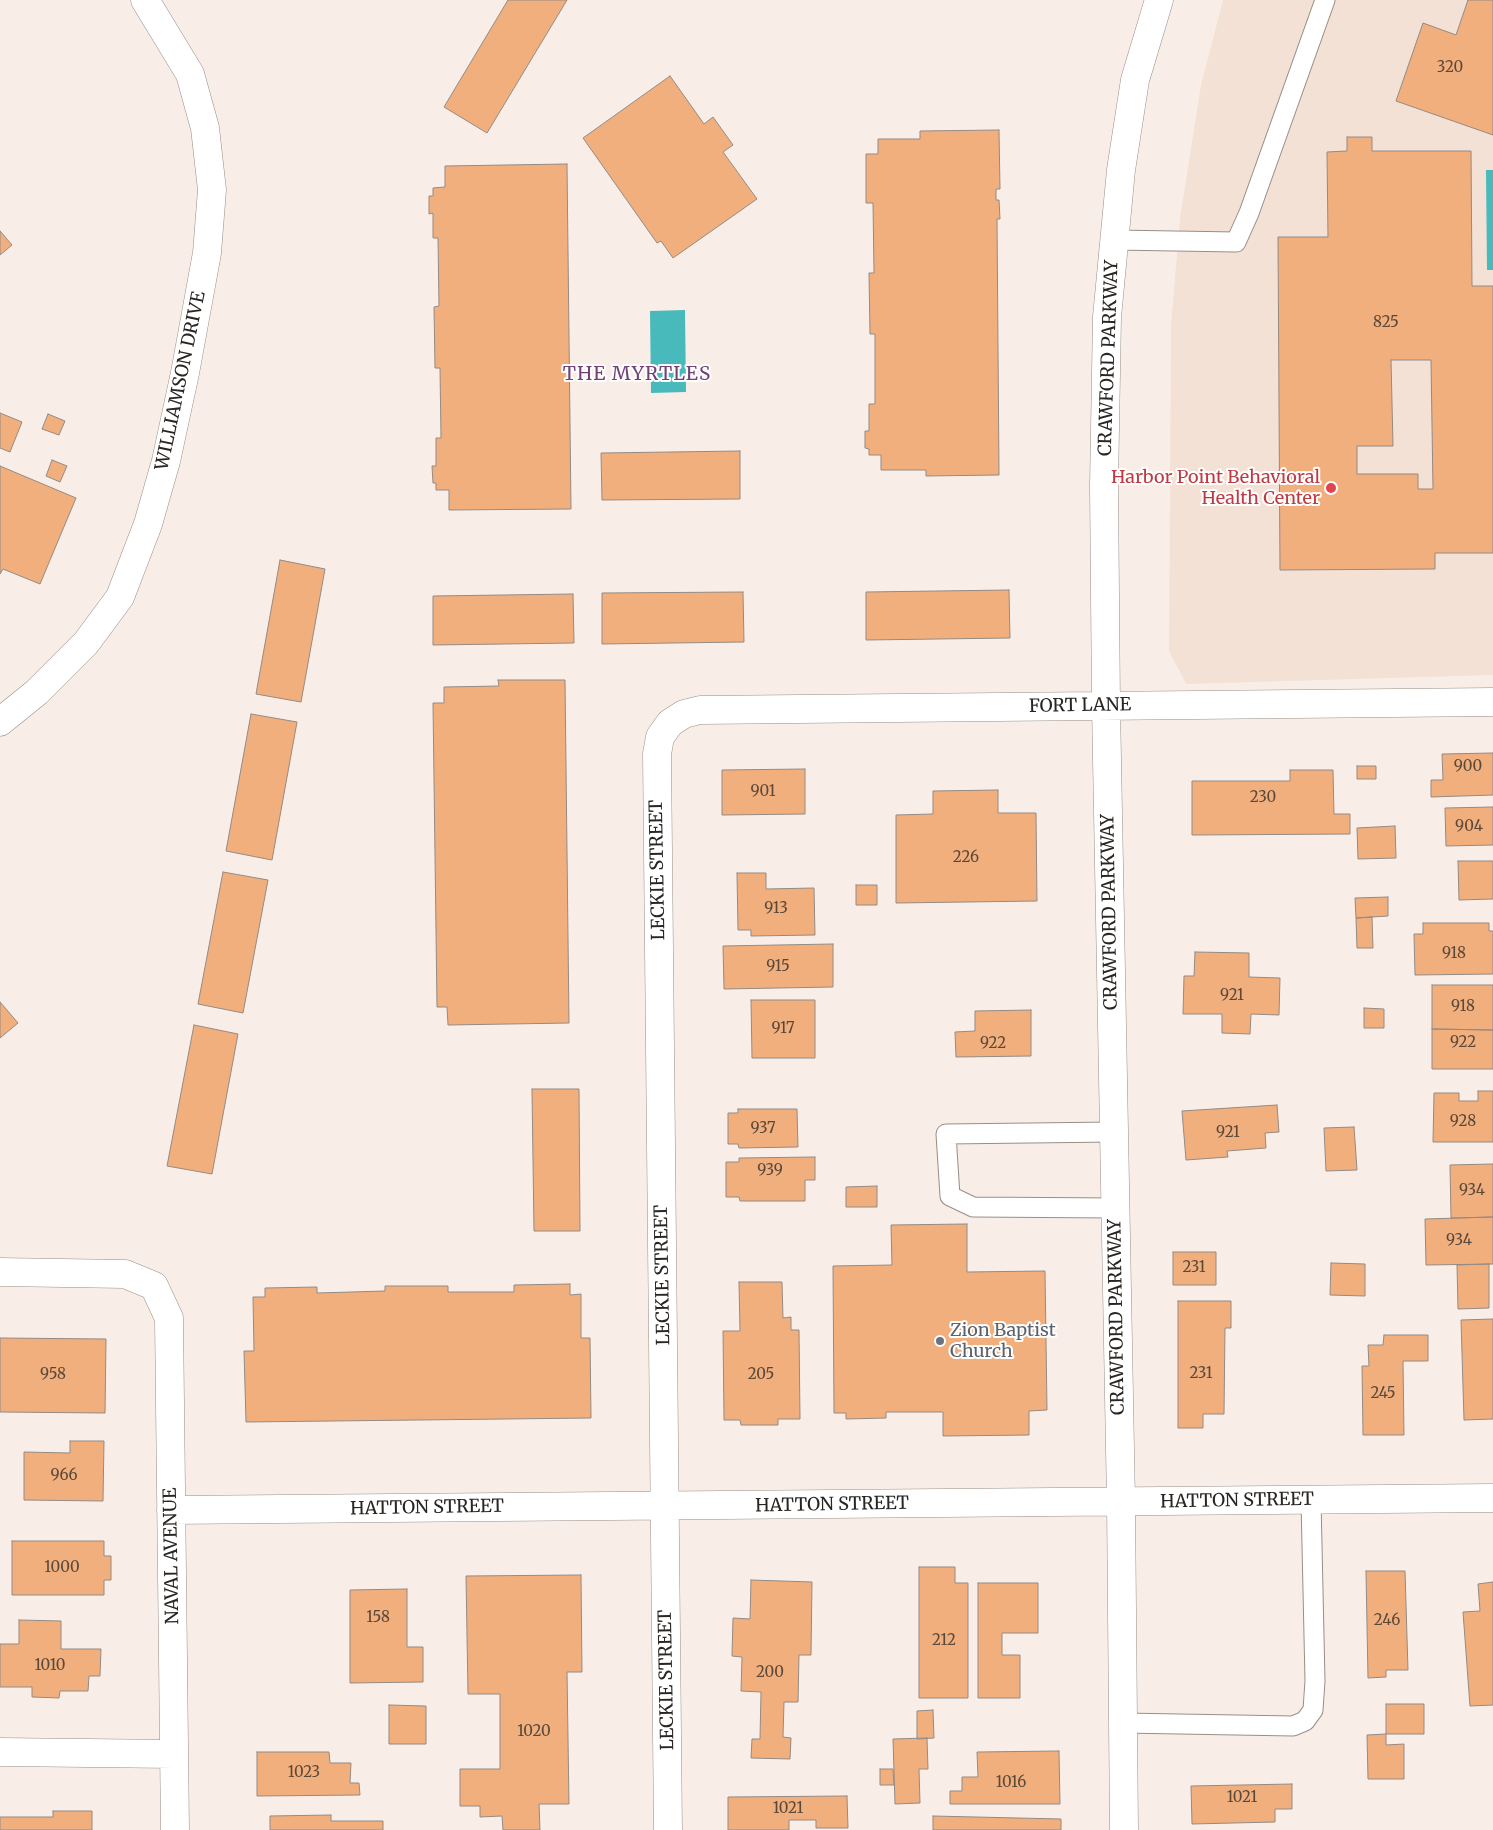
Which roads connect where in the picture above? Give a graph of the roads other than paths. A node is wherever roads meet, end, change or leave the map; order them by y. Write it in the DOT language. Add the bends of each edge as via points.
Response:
graph roads {
  1 [pos="145,0"];
  2 [pos="1159,0"];
  3 [pos="1325,0"];
  4 [pos="1114,240"];
  5 [pos="1493,702"];
  6 [pos="1106,706"];
  7 [pos="0,722"];
  8 [pos="670,724"];
  9 [pos="1114,1132"];
  10 [pos="1115,1208"];
  11 [pos="0,1272"];
  12 [pos="1493,1498"];
  13 [pos="1311,1500"];
  14 [pos="1121,1502"];
  15 [pos="665,1507"];
  16 [pos="171,1510"];
  17 [pos="1123,1723"];
  18 [pos="0,1752"];
  19 [pos="174,1754"];
  20 [pos="176,1830"];
  21 [pos="668,1830"];
  22 [pos="1124,1830"];
  1 -- 7 [label="street, WILLIAMSON DRIVE" via="190,74 205,128 212,190 207,253 185,373 151,515 120,597 86,643 37,692"];
  2 -- 4 [label="street, CRAWFORD PARKWAY" via="1135,80"];
  3 -- 4 [label="lane" via="1236,242"];
  4 -- 6 [label="street, CRAWFORD PARKWAY" via="1106,336"];
  5 -- 6 [label="street, FORT LANE"];
  6 -- 8 [label="street, FORT LANE" via="700,710 684,714"];
  6 -- 9 [label="street, CRAWFORD PARKWAY"];
  8 -- 15 [label="street, LECKIE STREET" via="660,737 657,754"];
  9 -- 10 [label="street, CRAWFORD PARKWAY"];
  9 -- 10 [label="lane" via="946,1134 950,1196 973,1208"];
  10 -- 14 [label="street, CRAWFORD PARKWAY"];
  11 -- 16 [label="street, NAVAL AVENUE" via="124,1274 154,1286 169,1318"];
  12 -- 13 [label="street, HATTON STREET"];
  13 -- 14 [label="street, HATTON STREET"];
  13 -- 17 [label="lane" via="1315,1680 1313,1710 1306,1721 1293,1726"];
  14 -- 15 [label="street, HATTON STREET"];
  14 -- 17 [label="street, CRAWFORD PARKWAY"];
  15 -- 16 [label="street, HATTON STREET"];
  15 -- 21 [label="street, LECKIE STREET"];
  16 -- 19 [label="street, NAVAL AVENUE"];
  17 -- 22 [label="street, CRAWFORD PARKWAY"];
  18 -- 19 [label="street"];
  19 -- 20 [label="street, NAVAL AVENUE"];
}
